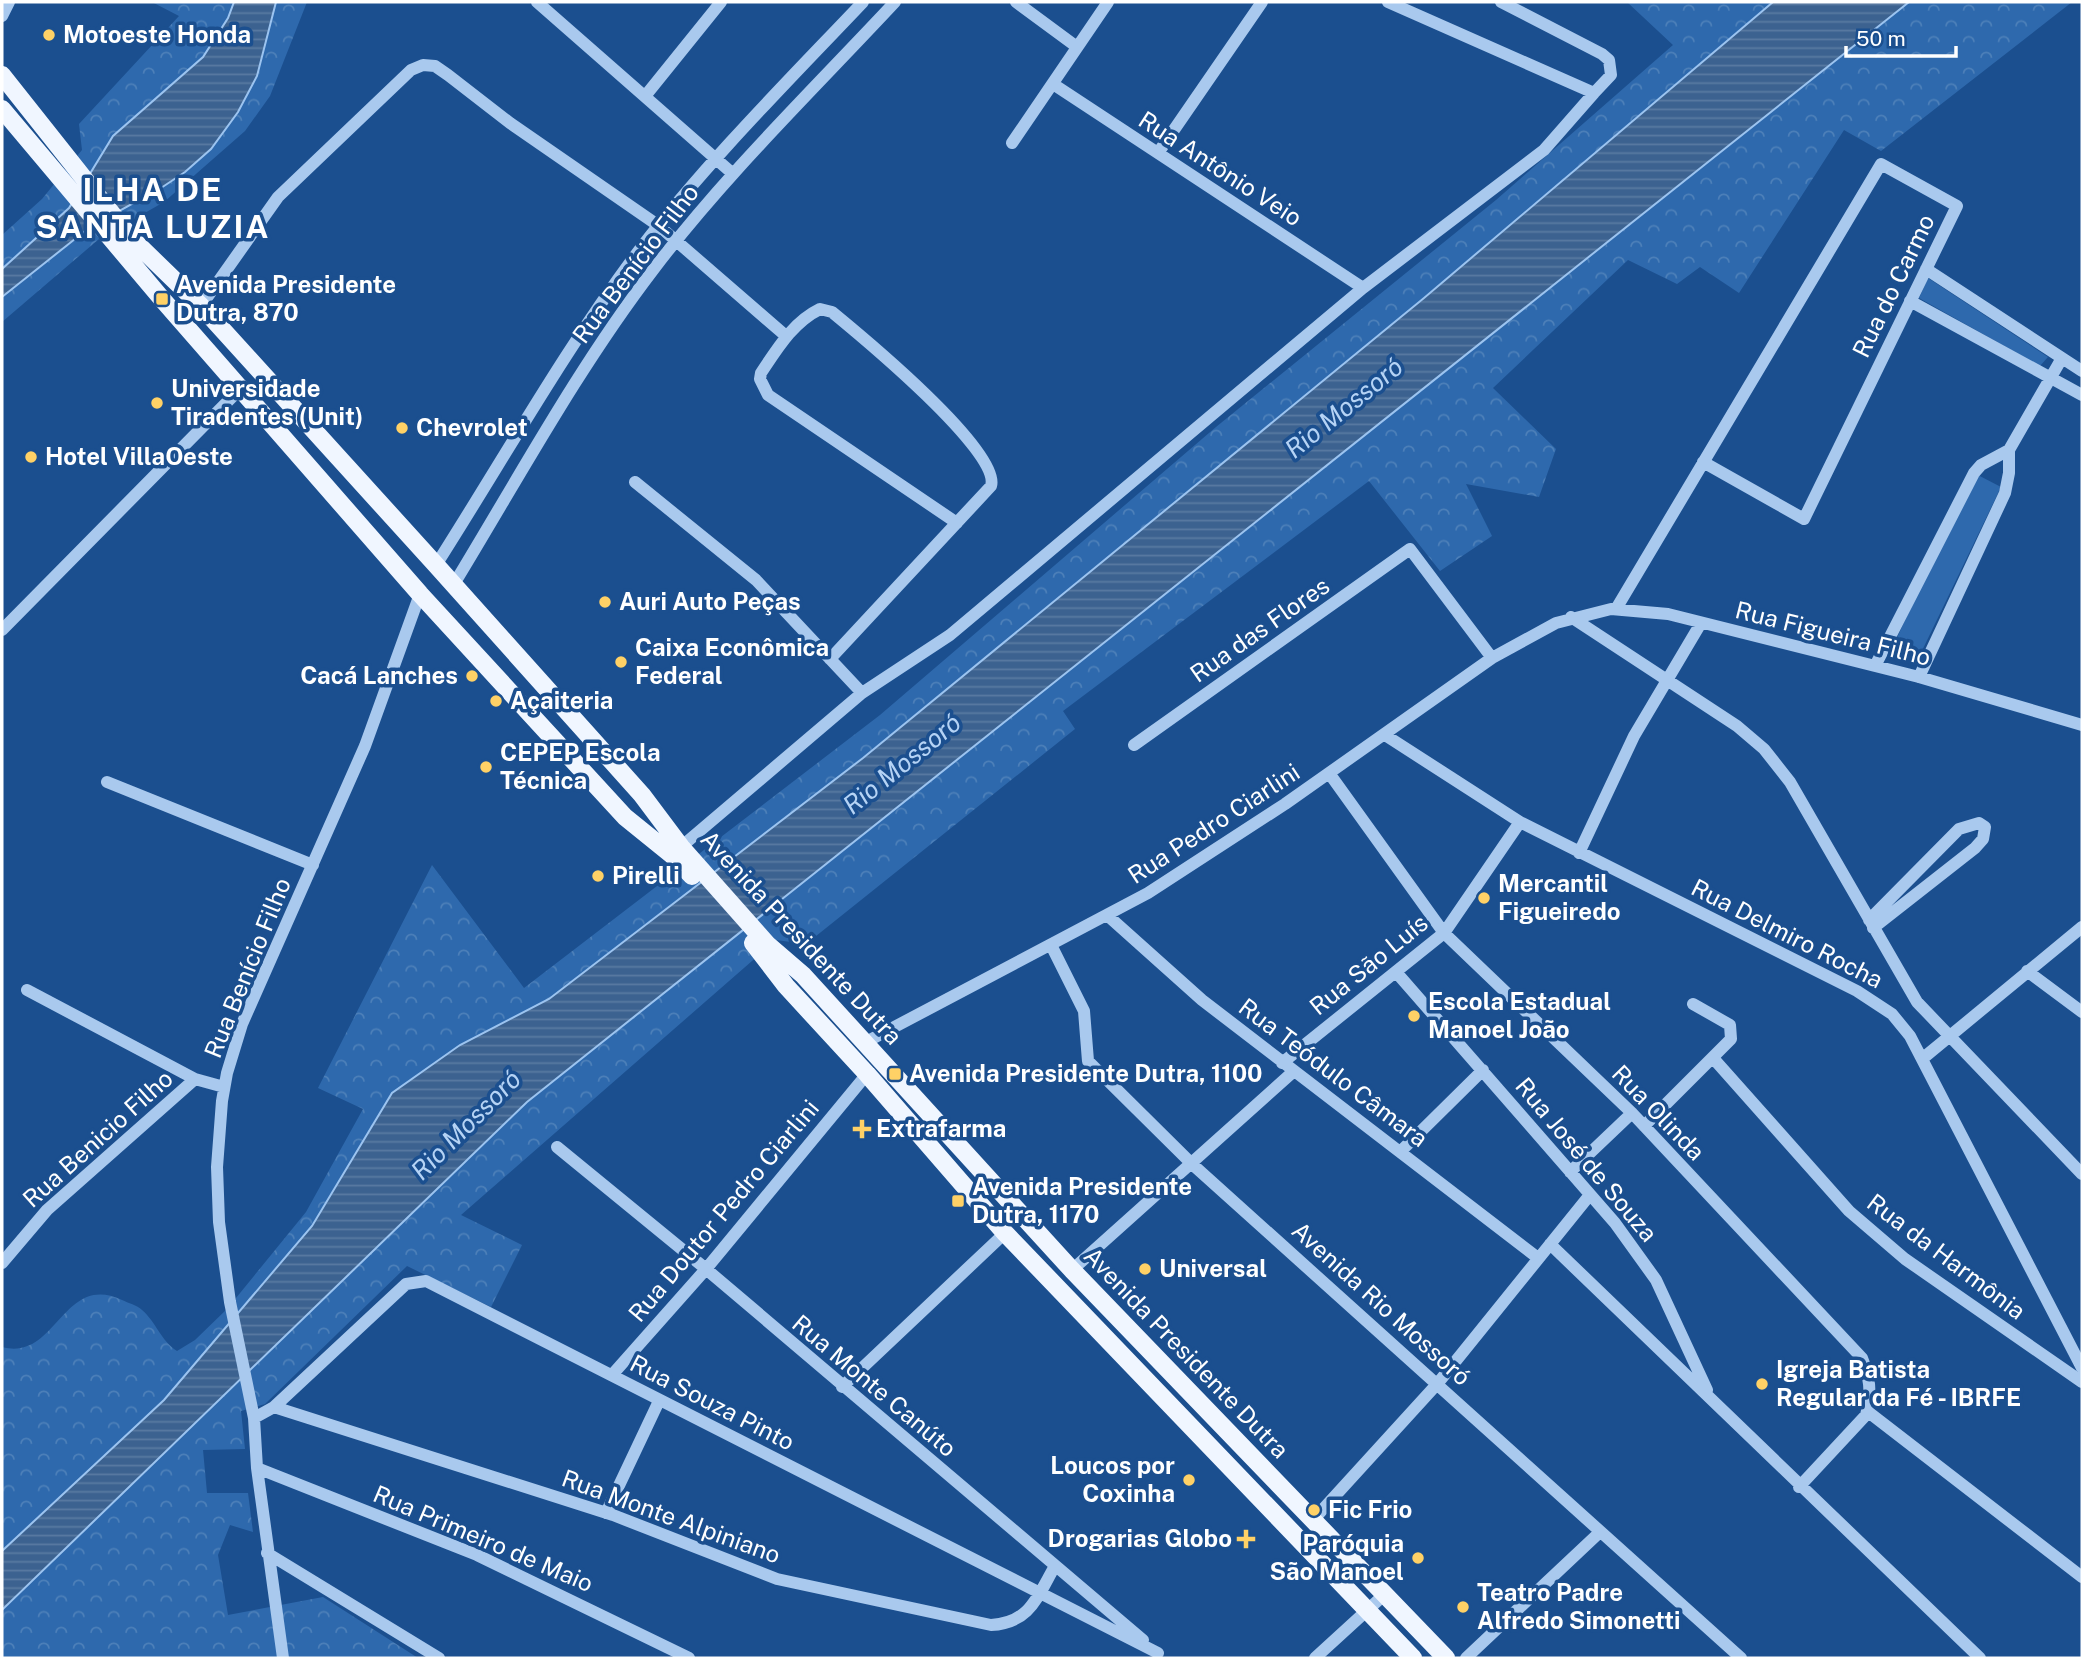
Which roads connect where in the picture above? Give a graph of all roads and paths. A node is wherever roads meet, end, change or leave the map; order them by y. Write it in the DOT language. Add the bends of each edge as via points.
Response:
graph roads {
  1 [pos="9,2"];
  2 [pos="537,2"];
  3 [pos="863,2"];
  4 [pos="895,2"];
  5 [pos="1016,2"];
  6 [pos="1108,2"];
  7 [pos="1262,2"];
  8 [pos="1388,2"];
  9 [pos="1501,2"];
  10 [pos="715,4"];
  11 [pos="2,16"];
  12 [pos="1077,47"];
  13 [pos="2,75"];
  14 [pos="1053,84"];
  15 [pos="1594,93"];
  16 [pos="646,95"];
  17 [pos="2,109"];
  18 [pos="1013,143"];
  19 [pos="1158,153"];
  20 [pos="716,159"];
  21 [pos="64,169"];
  22 [pos="732,173"];
  23 [pos="659,226"];
  24 [pos="676,240"];
  25 [pos="126,243"];
  26 [pos="1926,269"];
  27 [pos="1363,288"];
  28 [pos="1910,301"];
  29 [pos="201,306"];
  30 [pos="592,319"];
  31 [pos="610,331"];
  32 [pos="786,336"];
  33 [pos="2062,358"];
  34 [pos="2082,371"];
  35 [pos="2052,377"];
  36 [pos="240,389"];
  37 [pos="2082,395"];
  38 [pos="2009,450"];
  39 [pos="503,460"];
  40 [pos="1703,462"];
  41 [pos="345,465"];
  42 [pos="522,472"];
  43 [pos="635,482"];
  44 [pos="324,483"];
  45 [pos="957,523"];
  46 [pos="436,565"];
  47 [pos="454,584"];
  48 [pos="420,594"];
  49 [pos="1616,609"];
  50 [pos="1571,617"];
  51 [pos="1701,623"];
  52 [pos="2,630"];
  53 [pos="1492,658"];
  54 [pos="830,659"];
  55 [pos="1875,666"];
  56 [pos="1919,677"];
  57 [pos="1667,681"];
  58 [pos="862,693"];
  59 [pos="2082,724"];
  60 [pos="1385,735"];
  61 [pos="1134,745"];
  62 [pos="1329,774"];
  63 [pos="107,782"];
  64 [pos="1520,822"];
  65 [pos="1579,853"];
  66 [pos="681,855"];
  67 [pos="313,866"];
  68 [pos="1107,915"];
  69 [pos="1871,924"];
  70 [pos="2082,927"];
  71 [pos="1444,933"];
  72 [pos="1051,945"];
  73 [pos="763,947"];
  74 [pos="2027,971"];
  75 [pos="1396,972"];
  76 [pos="27,990"];
  77 [pos="1693,1004"];
  78 [pos="2082,1012"];
  79 [pos="1948,1037"];
  80 [pos="866,1042"];
  81 [pos="1713,1058"];
  82 [pos="1922,1059"];
  83 [pos="1282,1063"];
  84 [pos="1483,1070"];
  85 [pos="1294,1071"];
  86 [pos="867,1074"];
  87 [pos="195,1079"];
  88 [pos="224,1087"];
  89 [pos="1632,1113"];
  90 [pos="1644,1126"];
  91 [pos="557,1147"];
  92 [pos="1401,1151"];
  93 [pos="1192,1164"];
  94 [pos="1570,1172"];
  95 [pos="2082,1174"];
  96 [pos="1589,1196"];
  97 [pos="1005,1233"];
  98 [pos="1550,1244"];
  99 [pos="1538,1258"];
  100 [pos="2,1262"];
  101 [pos="706,1269"];
  102 [pos="1072,1270"];
  103 [pos="2082,1368"];
  104 [pos="612,1375"];
  105 [pos="2082,1382"];
  106 [pos="1438,1383"];
  107 [pos="842,1387"];
  108 [pos="1189,1392"];
  109 [pos="1710,1397"];
  110 [pos="659,1401"];
  111 [pos="274,1407"];
  112 [pos="1173,1410"];
  113 [pos="1867,1411"];
  114 [pos="254,1418"];
  115 [pos="257,1468"];
  116 [pos="1799,1487"];
  117 [pos="606,1513"];
  118 [pos="1314,1519"];
  119 [pos="1600,1532"];
  120 [pos="267,1553"];
  121 [pos="1055,1566"];
  122 [pos="2082,1577"];
  123 [pos="1039,1593"];
  124 [pos="1385,1594"];
  125 [pos="1369,1610"];
  126 [pos="1161,1656"];
  127 [pos="283,1658"];
  128 [pos="439,1658"];
  129 [pos="689,1658"];
  130 [pos="1315,1658"];
  131 [pos="1413,1658"];
  132 [pos="1446,1658"];
  133 [pos="1466,1658"];
  134 [pos="1741,1658"];
  135 [pos="1980,1658"];
  1 -- 11 [label="street"];
  2 -- 16 [label="street"];
  3 -- 20 [label="street, Rua Benício Filho"];
  4 -- 22 [label="street, Rua Benício Filho"];
  5 -- 12 [label="street"];
  6 -- 12 [label="street"];
  7 -- 19 [label="street"];
  8 -- 15 [label="street"];
  9 -- 15 [label="street" via="1609,60 1611,75"];
  10 -- 16 [label="street"];
  12 -- 14 [label="street"];
  13 -- 21 [label="main road, Avenida Presidente Dutra"];
  14 -- 18 [label="street"];
  14 -- 19 [label="street, Rua Antônio Veio"];
  15 -- 27 [label="street" via="1544,149"];
  16 -- 20 [label="street"];
  17 -- 21 [label="main road, Avenida Presidente Dutra"];
  19 -- 27 [label="street, Rua Antônio Veio"];
  20 -- 22 [label="street"];
  20 -- 23 [label="street, Rua Benício Filho"];
  21 -- 25 [label="main road, Avenida Presidente Dutra"];
  22 -- 24 [label="street, Rua Benício Filho"];
  23 -- 24 [label="street"];
  23 -- 29 [label="street" via="435,66 423,65 411,70 278,197"];
  23 -- 30 [label="street, Rua Benício Filho"];
  24 -- 31 [label="street, Rua Benício Filho"];
  24 -- 32 [label="street"];
  25 -- 29 [label="main road, Avenida Presidente Dutra"];
  25 -- 36 [label="main road, Avenida Presidente Dutra"];
  26 -- 28 [label="street, Rua do Carmo"];
  26 -- 33 [label="street"];
  26 -- 40 [label="street, Rua do Carmo" via="1957,206 1881,164"];
  27 -- 58 [label="street" via="950,635"];
  28 -- 35 [label="street"];
  28 -- 40 [label="street, Rua do Carmo" via="1804,519"];
  29 -- 41 [label="main road, Avenida Presidente Dutra"];
  30 -- 31 [label="street"];
  30 -- 39 [label="street, Rua Benício Filho"];
  31 -- 42 [label="street, Rua Benício Filho"];
  32 -- 45 [label="street" via="761,373 768,394"];
  32 -- 45 [label="street" via="820,309 832,312 916,384 980,455 993,480"];
  33 -- 34 [label="street"];
  33 -- 35 [label="street"];
  35 -- 37 [label="street"];
  35 -- 38 [label="street"];
  36 -- 44 [label="main road, Avenida Presidente Dutra"];
  36 -- 52 [label="street"];
  38 -- 55 [label="street" via="1974,473"];
  38 -- 56 [label="street" via="2005,493"];
  39 -- 42 [label="street"];
  39 -- 46 [label="street, Rua Benício Filho"];
  40 -- 49 [label="street, Rua do Carmo"];
  41 -- 44 [label="main road"];
  41 -- 46 [label="main road, Avenida Presidente Dutra"];
  42 -- 47 [label="street, Rua Benício Filho"];
  43 -- 54 [label="street" via="756,580"];
  44 -- 48 [label="main road, Avenida Presidente Dutra"];
  45 -- 54 [label="street"];
  46 -- 47 [label="main road, Avenida Presidente Dutra"];
  47 -- 66 [label="main road, Avenida Presidente Dutra" via="642,795"];
  48 -- 66 [label="main road, Avenida Presidente Dutra" via="625,817"];
  48 -- 67 [label="street, Rua Benício Filho" via="365,746"];
  49 -- 50 [label="street, Rua Figueira Filho"];
  49 -- 51 [label="street, Rua Figueira Filho" via="1638,609"];
  50 -- 53 [label="street, Rua Pedro Ciarlini"];
  50 -- 57 [label="street"];
  51 -- 55 [label="street, Rua Figueira Filho"];
  51 -- 57 [label="street"];
  53 -- 60 [label="street, Rua Pedro Ciarlini"];
  53 -- 61 [label="street, Rua das Flores" via="1410,549"];
  54 -- 58 [label="street"];
  55 -- 56 [label="street, Rua Figueira Filho"];
  56 -- 59 [label="street, Rua Figueira Filho"];
  57 -- 65 [label="street" via="1634,736"];
  57 -- 69 [label="street" via="1737,726 1779,765"];
  58 -- 66 [label="street"];
  60 -- 62 [label="street, Rua Pedro Ciarlini"];
  60 -- 64 [label="street, Rua Delmiro Rocha"];
  62 -- 68 [label="street, Rua Pedro Ciarlini"];
  62 -- 71 [label="street, Rua Olinda"];
  63 -- 67 [label="street"];
  64 -- 65 [label="street, Rua Delmiro Rocha"];
  64 -- 71 [label="street, Rua São Luís"];
  65 -- 82 [label="street, Rua Delmiro Rocha" via="1857,991 1892,1014"];
  66 -- 73 [label="main road, Avenida Presidente Dutra"];
  67 -- 88 [label="street, Rua Benício Filho" via="243,1024"];
  68 -- 72 [label="street, Rua Pedro Ciarlini"];
  68 -- 83 [label="street, Rua Teódulo Câmara" via="1202,1000"];
  69 -- 69 [label="street" via="1975,848 1985,827 1970,823 1959,829"];
  69 -- 79 [label="street" via="1917,1002"];
  70 -- 74 [label="street"];
  71 -- 75 [label="street, Rua São Luís"];
  71 -- 89 [label="street, Rua Olinda"];
  72 -- 80 [label="street, Rua Pedro Ciarlini"];
  72 -- 93 [label="street, Avenida Rio Mossoró" via="1084,1011 1088,1061"];
  73 -- 80 [label="main road, Avenida Presidente Dutra" via="803,975"];
  73 -- 86 [label="main road, Avenida Presidente Dutra" via="786,986"];
  74 -- 78 [label="street"];
  74 -- 79 [label="street"];
  75 -- 83 [label="street, Rua São Luís"];
  75 -- 84 [label="street, Rua José de Souza"];
  76 -- 87 [label="street, Rua Benicio Filho"];
  77 -- 81 [label="street" via="1730,1025 1731,1039"];
  79 -- 82 [label="street"];
  79 -- 95 [label="street"];
  80 -- 102 [label="main road, Avenida Presidente Dutra"];
  81 -- 90 [label="street"];
  81 -- 105 [label="street, Rua da Harmônia" via="1849,1211 1905,1259"];
  82 -- 103 [label="street, Rua Delmiro Rocha"];
  83 -- 85 [label="street, Rua Teódulo Câmara"];
  84 -- 92 [label="street"];
  84 -- 94 [label="street, Rua José de Souza"];
  85 -- 92 [label="street, Rua Teódulo Câmara"];
  85 -- 93 [label="street"];
  86 -- 97 [label="main road, Avenida Presidente Dutra"];
  86 -- 101 [label="street, Rua Doutor Pedro Ciarlini"];
  87 -- 88 [label="street, Rua Benicio Filho"];
  87 -- 100 [label="street, Rua Benicio Filho" via="47,1210"];
  88 -- 114 [label="street, Rua Benício Filho" via="217,1167 219,1222"];
  89 -- 90 [label="street, Rua Olinda"];
  89 -- 94 [label="street"];
  90 -- 113 [label="street, Rua Olinda" via="1862,1358 1869,1385"];
  91 -- 101 [label="street, Rua Monte Canúto"];
  92 -- 99 [label="street, Rua Teódulo Câmara"];
  93 -- 102 [label="street"];
  93 -- 106 [label="street, Avenida Rio Mossoró"];
  94 -- 96 [label="street, Rua José de Souza"];
  96 -- 98 [label="street"];
  96 -- 109 [label="street, Rua José de Souza" via="1656,1280"];
  97 -- 107 [label="street"];
  97 -- 112 [label="main road, Avenida Presidente Dutra"];
  98 -- 99 [label="street"];
  98 -- 109 [label="street, Rua José de Souza"];
  99 -- 106 [label="street"];
  101 -- 104 [label="street, Rua Doutor Pedro Ciarlini"];
  101 -- 107 [label="street, Rua Monte Canúto"];
  102 -- 108 [label="main road, Avenida Presidente Dutra"];
  104 -- 110 [label="street, Rua Souza Pinto"];
  104 -- 111 [label="street, Rua Souza Pinto" via="439,1286 414,1281"];
  106 -- 118 [label="street"];
  106 -- 119 [label="street, Avenida Rio Mossoró"];
  107 -- 121 [label="street, Rua Monte Canúto"];
  108 -- 112 [label="main road"];
  108 -- 118 [label="main road, Avenida Presidente Dutra"];
  109 -- 116 [label="street, Rua José de Souza"];
  110 -- 117 [label="street"];
  110 -- 123 [label="street, Rua Souza Pinto"];
  111 -- 114 [label="street"];
  111 -- 117 [label="street, Rua Monte Alpiniano"];
  112 -- 125 [label="main road, Avenida Presidente Dutra"];
  113 -- 116 [label="street"];
  113 -- 122 [label="street"];
  114 -- 115 [label="street, Rua Benício Filho"];
  115 -- 120 [label="street, Rua Benício Filho"];
  115 -- 129 [label="street, Rua Primeiro de Maio" via="477,1555"];
  116 -- 135 [label="street, Rua José de Souza"];
  117 -- 123 [label="street, Rua Monte Alpiniano" via="777,1579 991,1625 1023,1618"];
  118 -- 124 [label="main road, Avenida Presidente Dutra"];
  119 -- 133 [label="street"];
  119 -- 134 [label="street, Avenida Rio Mossoró"];
  120 -- 127 [label="street, Rua Benício Filho"];
  120 -- 128 [label="street"];
  121 -- 123 [label="street, Rua Monte Alpiniano"];
  121 -- 126 [label="street, Rua Monte Canúto"];
  123 -- 126 [label="street, Rua Souza Pinto"];
  124 -- 125 [label="street"];
  124 -- 132 [label="main road, Avenida Presidente Dutra"];
  125 -- 130 [label="street"];
  125 -- 131 [label="main road, Avenida Presidente Dutra"];
}
